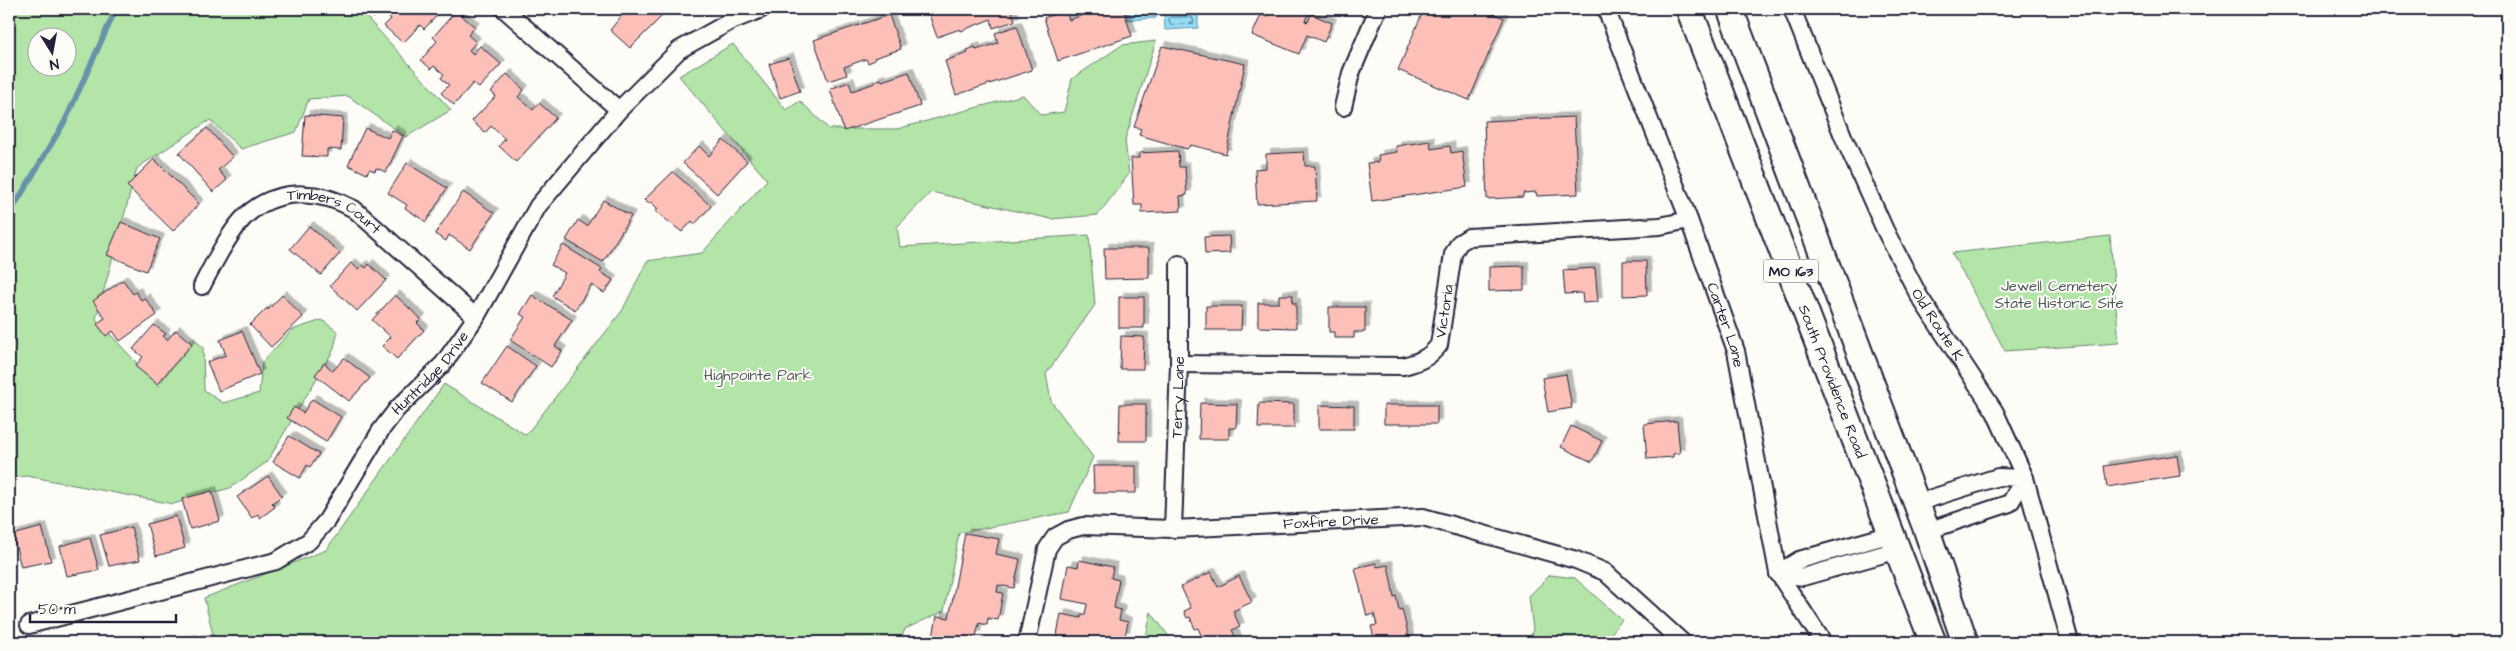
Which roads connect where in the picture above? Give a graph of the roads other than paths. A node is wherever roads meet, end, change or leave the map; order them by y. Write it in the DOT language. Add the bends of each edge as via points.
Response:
graph roads {
  1 [pos="504,9"];
  2 [pos="762,9"];
  3 [pos="1378,9"];
  4 [pos="1606,9"];
  5 [pos="1689,9"];
  6 [pos="1730,9"];
  7 [pos="1792,9"];
  8 [pos="1343,107"];
  9 [pos="619,110"];
  10 [pos="1689,220"];
  11 [pos="1179,264"];
  12 [pos="202,286"];
  13 [pos="476,317"];
  14 [pos="1179,364"];
  15 [pos="1848,420"];
  16 [pos="2025,478"];
  17 [pos="1916,504"];
  18 [pos="1173,529"];
  19 [pos="1927,531"];
  20 [pos="1895,542"];
  21 [pos="1778,572"];
  22 [pos="29,626"];
  23 [pos="1964,641"];
  24 [pos="1027,642"];
  25 [pos="1682,642"];
  26 [pos="1823,642"];
  27 [pos="1933,642"];
  28 [pos="2070,642"];
  1 -- 9 [label="street"];
  2 -- 9 [label="street, Huntridge Drive" via="731,20 680,50"];
  3 -- 8 [label="street" via="1351,73"];
  4 -- 10 [label="street, Carter Lane"];
  5 -- 15 [label="main road, South Providence Road / MO 163"];
  6 -- 17 [label="main road, MO 163"];
  7 -- 16 [label="street, Old Route K" via="1835,118 1885,230 1919,296 1995,412"];
  9 -- 13 [label="street, Huntridge Drive" via="538,206"];
  10 -- 14 [label="street, Victoria" via="1660,226 1469,237 1453,254 1439,345 1419,362 1403,366"];
  10 -- 21 [label="street, Carter Lane" via="1736,351"];
  11 -- 14 [label="street, Terry Lane"];
  12 -- 13 [label="street, Timbers Court" via="219,252 248,213 288,195 313,193 336,199 354,209"];
  13 -- 22 [label="street, Huntridge Drive" via="443,364 397,409 327,520 309,541 276,561"];
  14 -- 18 [label="street, Terry Lane"];
  15 -- 19 [label="main road" via="1860,425 1897,513"];
  15 -- 20 [label="main road, South Providence Road / MO 163"];
  16 -- 17 [label="street" via="1998,477"];
  16 -- 19 [label="street" via="2010,503"];
  16 -- 28 [label="street, Old Route K"];
  17 -- 19 [label="main road, MO 163"];
  18 -- 24 [label="street, Foxfire Drive" via="1084,526 1055,538 1047,549"];
  18 -- 25 [label="street, Foxfire Drive" via="1423,517 1576,560 1606,572"];
  19 -- 23 [label="main road, MO 163"];
  20 -- 21 [label="street" via="1799,560"];
  20 -- 23 [label="main road" via="1902,537 1918,554 1951,630"];
  20 -- 27 [label="main road, South Providence Road / MO 163"];
  21 -- 26 [label="street, Carter Lane"];
}
